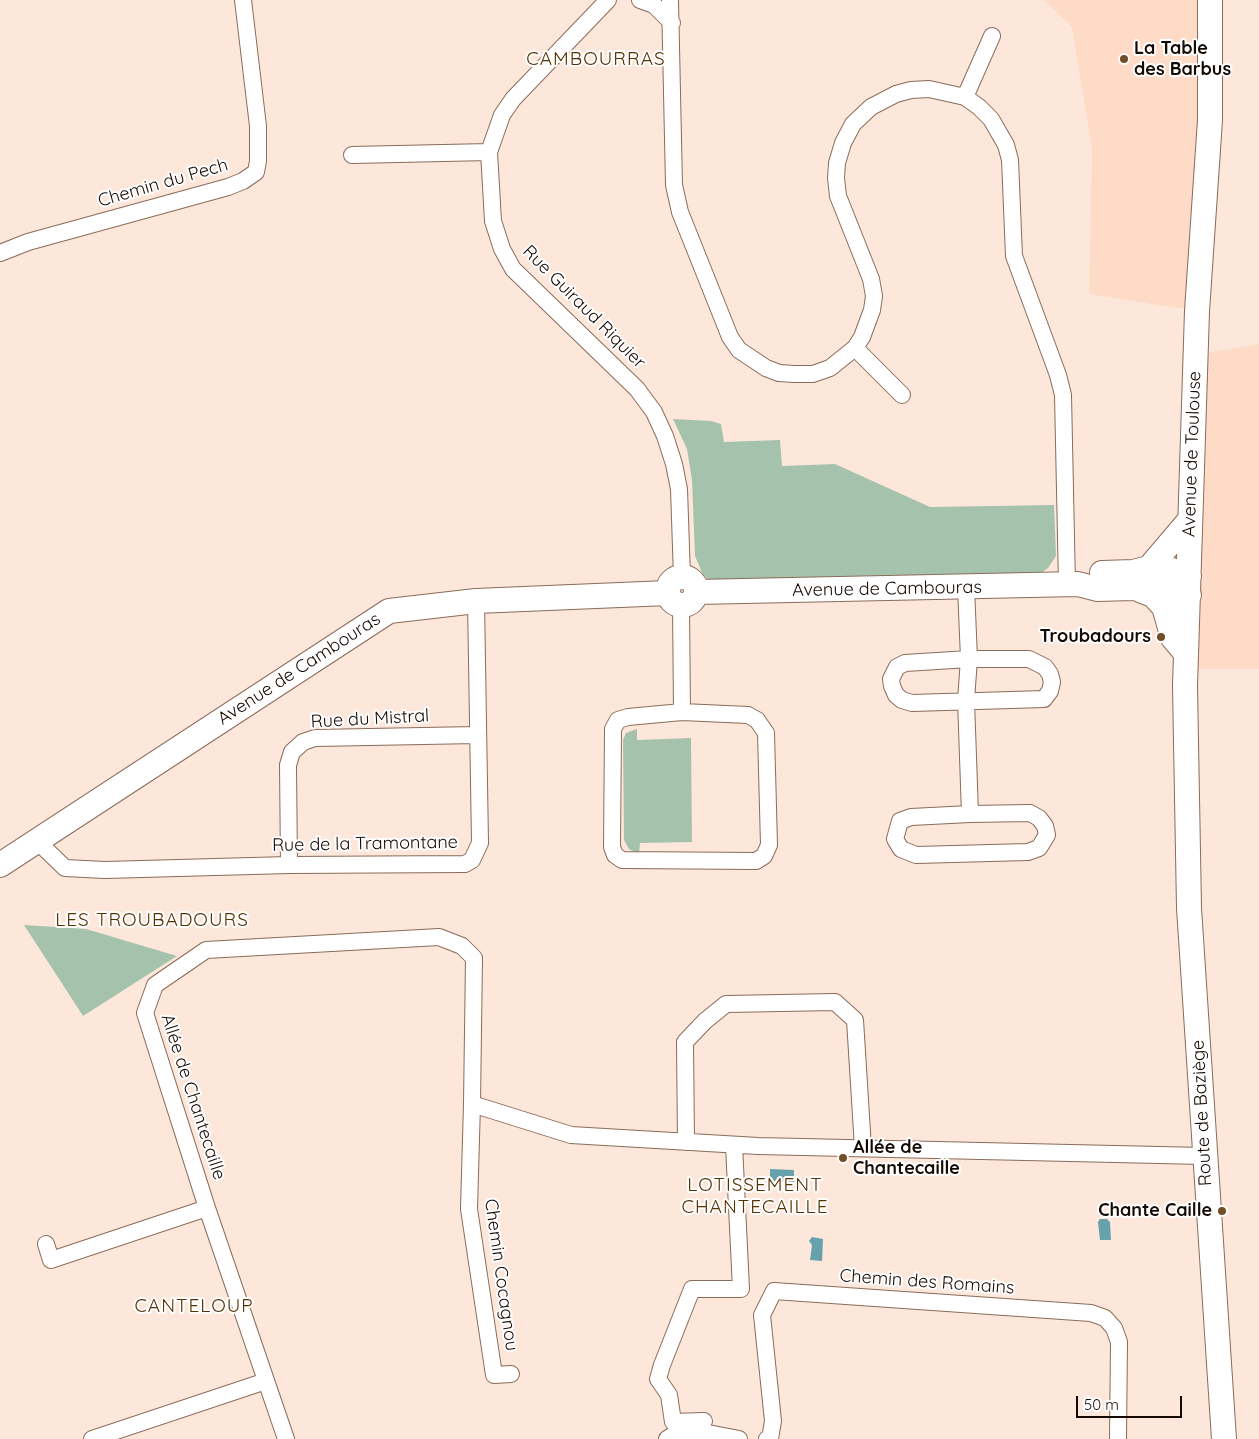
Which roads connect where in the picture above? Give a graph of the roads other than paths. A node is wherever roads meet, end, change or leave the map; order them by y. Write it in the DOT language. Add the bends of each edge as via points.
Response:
graph roads {
  1 [pos="243,0"];
  2 [pos="620,0"];
  3 [pos="640,0"];
  4 [pos="670,0"];
  5 [pos="1210,0"];
  6 [pos="604,4"];
  7 [pos="672,24"];
  8 [pos="992,36"];
  9 [pos="965,98"];
  10 [pos="490,152"];
  11 [pos="352,155"];
  12 [pos="0,253"];
  13 [pos="855,348"];
  14 [pos="902,395"];
  15 [pos="1189,521"];
  16 [pos="1149,568"];
  17 [pos="1073,584"];
  18 [pos="1189,585"];
  19 [pos="966,586"];
  20 [pos="1133,588"];
  21 [pos="682,591"];
  22 [pos="476,601"];
  23 [pos="1186,652"];
  24 [pos="969,660"];
  25 [pos="966,700"];
  26 [pos="682,712"];
  27 [pos="477,734"];
  28 [pos="970,814"];
  29 [pos="37,841"];
  30 [pos="0,865"];
  31 [pos="289,865"];
  32 [pos="1189,908"];
  33 [pos="472,1104"];
  34 [pos="686,1142"];
  35 [pos="734,1145"];
  36 [pos="862,1148"];
  37 [pos="1204,1156"];
  38 [pos="208,1208"];
  39 [pos="46,1244"];
  40 [pos="510,1374"];
  41 [pos="266,1380"];
  42 [pos="704,1421"];
  43 [pos="92,1439"];
  44 [pos="286,1439"];
  45 [pos="667,1439"];
  46 [pos="739,1439"];
  47 [pos="767,1439"];
  48 [pos="1118,1439"];
  49 [pos="1224,1439"];
  1 -- 12 [label="street, Chemin du Pech" via="258,126 256,172 228,187 28,242"];
  2 -- 6 [label="street, Rue Guiraud Riquier"];
  3 -- 7 [label="street" via="654,5"];
  4 -- 7 [label="street"];
  5 -- 15 [label="street, Avenue de Toulouse" via="1210,120 1197,311"];
  6 -- 10 [label="street, Rue Guiraud Riquier" via="513,99 502,115"];
  7 -- 13 [label="street" via="674,185 680,212 730,337 738,350 752,360 786,374 813,374 830,368"];
  8 -- 9 [label="street"];
  9 -- 13 [label="street" via="929,89 896,94 863,113 843,143 837,163 838,196 871,279 874,296 870,316"];
  9 -- 17 [label="street" via="991,119 1006,145 1010,160 1014,256 1063,395"];
  10 -- 11 [label="street"];
  10 -- 21 [label="street, Rue Guiraud Riquier" via="493,221 506,259 638,389 665,436 679,489"];
  13 -- 14 [label="street"];
  15 -- 16 [label="street"];
  15 -- 18 [label="street, Avenue de Toulouse"];
  16 -- 17 [label="street" via="1093,574"];
  16 -- 18 [label="street" via="1169,569"];
  17 -- 19 [label="street, Avenue de Cambouras"];
  17 -- 20 [label="street" via="1097,589"];
  18 -- 20 [label="street"];
  18 -- 23 [label="street, Avenue de Toulouse"];
  19 -- 21 [label="street, Avenue de Cambouras"];
  19 -- 24 [label="street"];
  20 -- 23 [label="street" via="1153,595 1164,607 1173,638"];
  21 -- 22 [label="street, Avenue de Cambouras"];
  21 -- 26 [label="street, Rue Guiraud Riquier"];
  22 -- 27 [label="street, Rue de la Tramontane"];
  22 -- 29 [label="street, Avenue de Cambouras" via="389,611"];
  23 -- 32 [label="street, Avenue de Toulouse"];
  24 -- 25 [label="street"];
  24 -- 25 [label="street" via="905,663 897,667 891,679 896,695 912,703"];
  24 -- 25 [label="street" via="1028,659 1045,667 1052,682 1044,698"];
  25 -- 28 [label="street"];
  26 -- 26 [label="street" via="628,716 618,720 613,729 611,838 615,855 622,860 756,861 764,856 769,845 766,733 757,720 748,715"];
  27 -- 31 [label="street, Rue du Mistral" via="315,738 303,742 292,752 288,765"];
  27 -- 31 [label="street, Rue de la Tramontane" via="480,843 472,860 457,866"];
  28 -- 28 [label="street" via="911,817 900,821 895,839 901,849 916,855 1028,852 1039,848 1046,835 1042,822 1030,813"];
  29 -- 30 [label="street, Avenue de Cambouras"];
  29 -- 31 [label="street, Rue de la Tramontane" via="65,868 105,870"];
  32 -- 37 [label="street, Route de Baziège"];
  33 -- 34 [label="street" via="571,1135"];
  33 -- 38 [label="street, Allée de Chantecaille" via="474,958 462,946 439,937 206,950 156,985 145,1013"];
  33 -- 40 [label="street, Chemin Cocagnou" via="469,1210 494,1376"];
  34 -- 35 [label="street"];
  34 -- 36 [label="street" via="685,1042 705,1021 726,1004 835,1002 855,1020"];
  35 -- 36 [label="street"];
  35 -- 42 [label="street" via="741,1289 692,1289 658,1379 669,1396 673,1422"];
  36 -- 37 [label="street"];
  37 -- 49 [label="street, Route de Baziège"];
  38 -- 39 [label="street" via="52,1260"];
  38 -- 41 [label="street, Allée de Chantecaille"];
  41 -- 43 [label="street"];
  41 -- 44 [label="street, Allée de Chantecaille"];
  45 -- 46 [label="street" via="675,1434 703,1432"];
  47 -- 48 [label="street, Chemin des Romains" via="770,1439 773,1421 762,1315 774,1291 1091,1314 1105,1318 1114,1328 1119,1342"];
}
